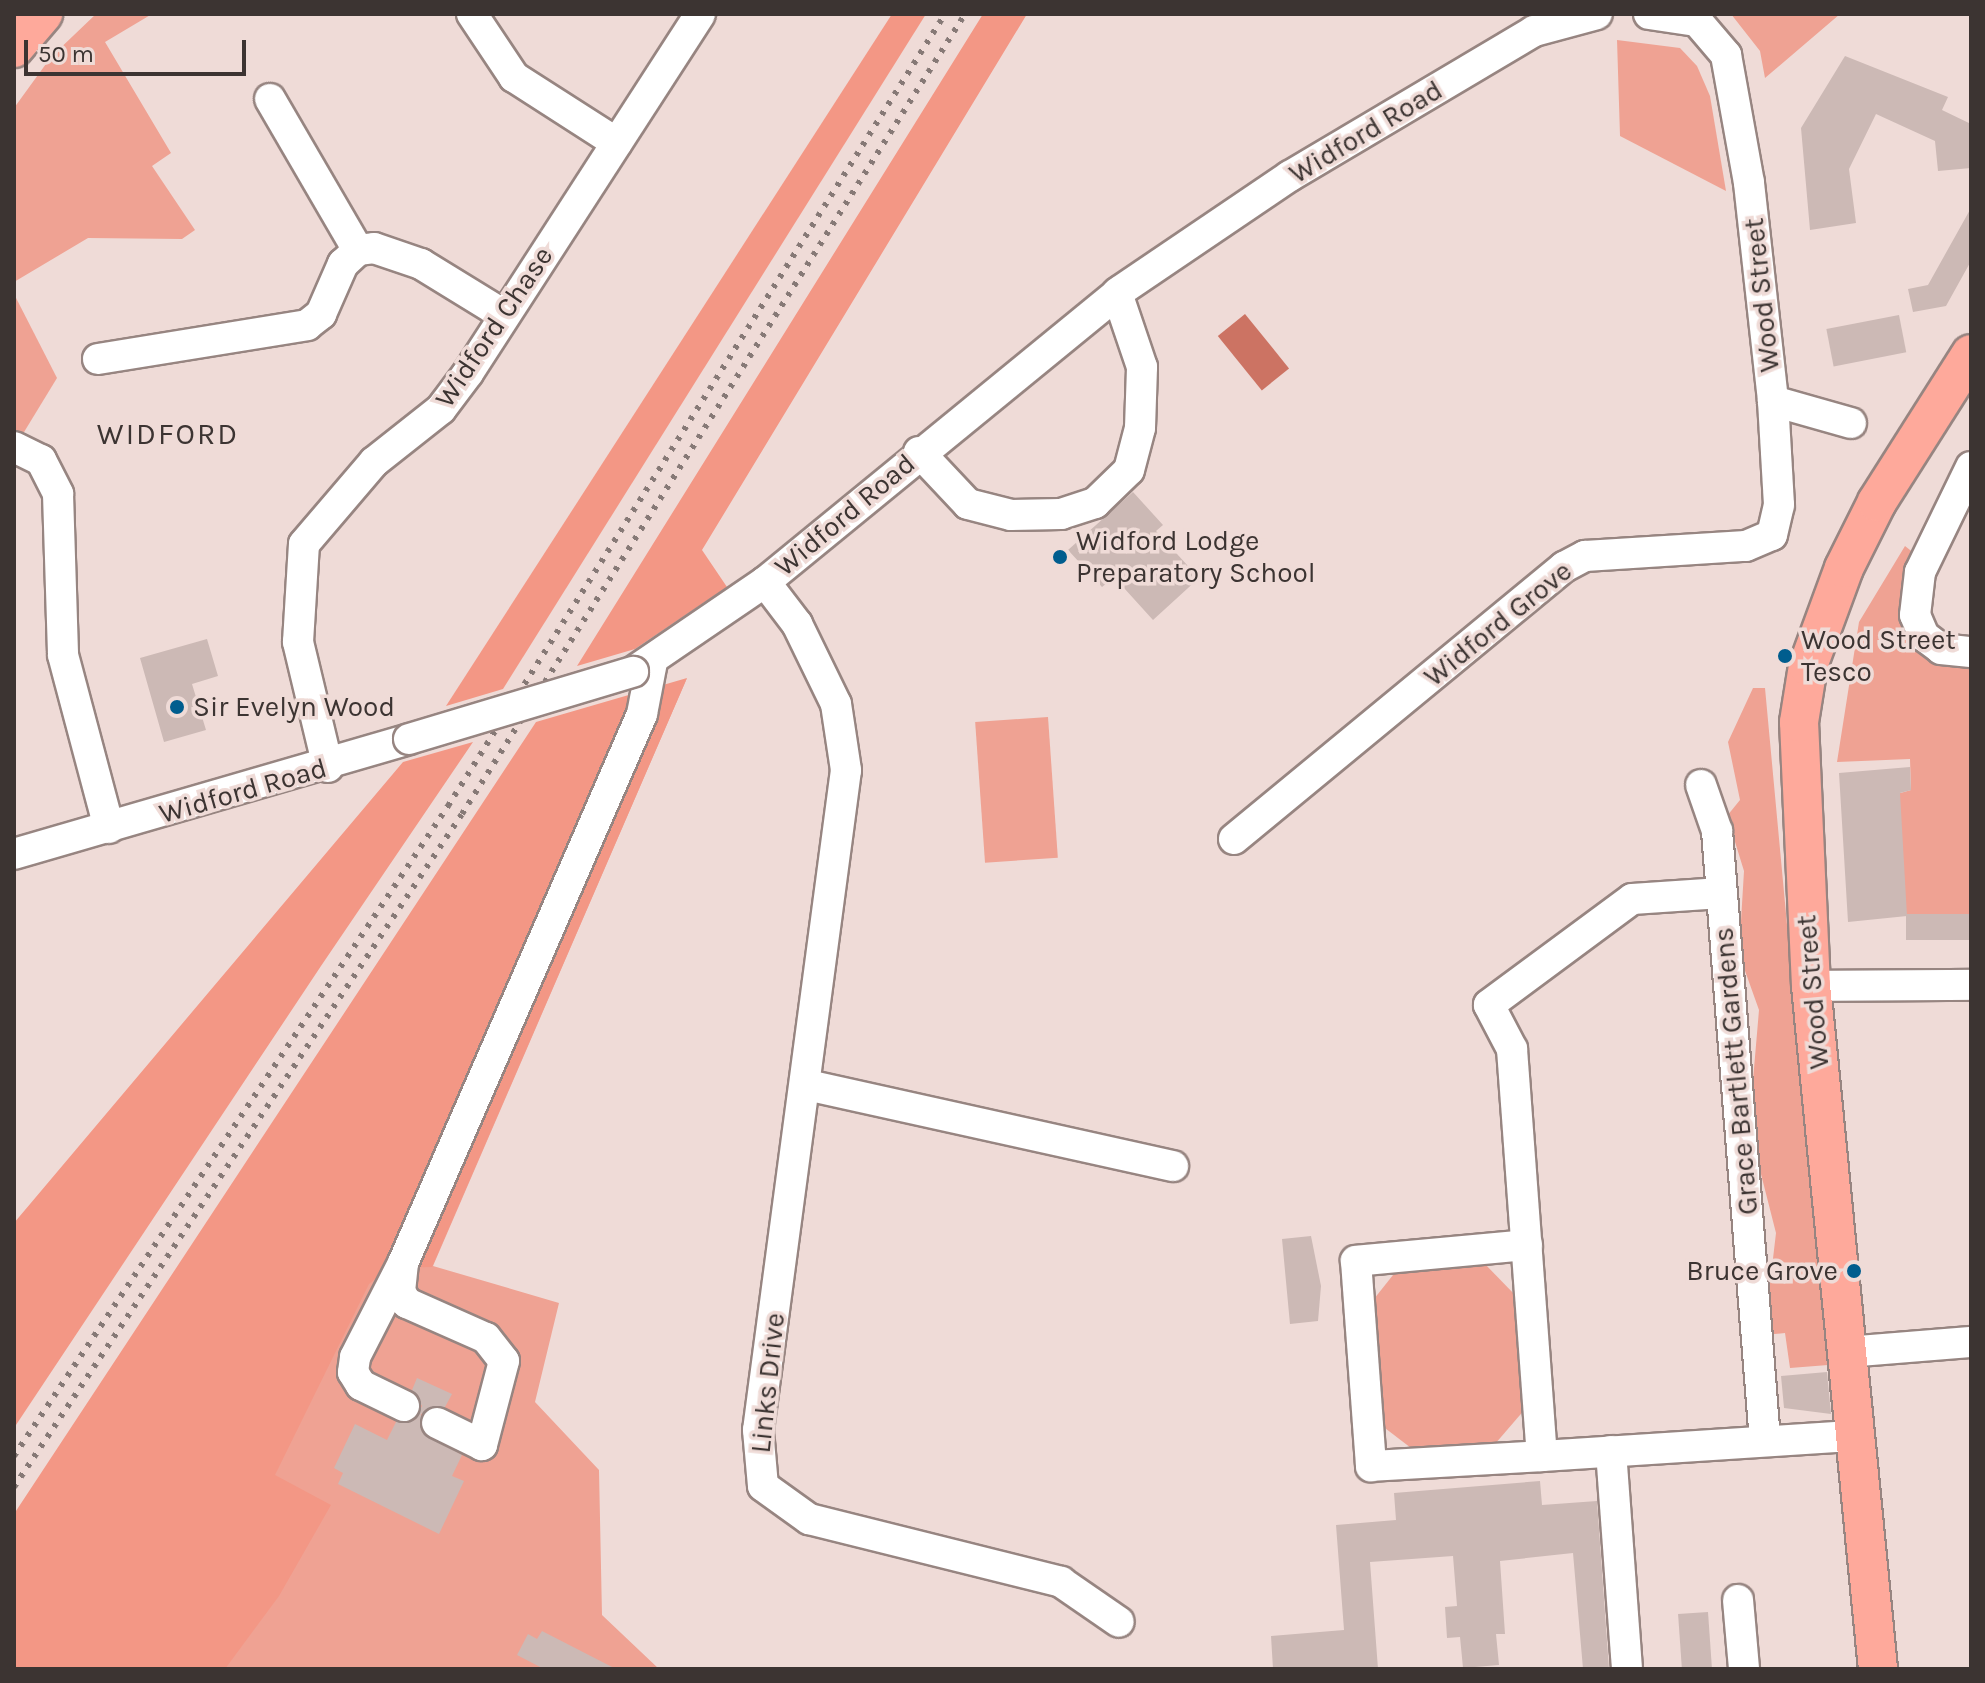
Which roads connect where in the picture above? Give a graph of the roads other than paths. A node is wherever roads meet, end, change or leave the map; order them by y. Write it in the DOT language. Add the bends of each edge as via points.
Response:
graph roads {
  1 [pos="43,14"];
  2 [pos="472,14"];
  3 [pos="700,14"];
  4 [pos="1597,14"];
  5 [pos="1649,14"];
  6 [pos="14,48"];
  7 [pos="270,99"];
  8 [pos="617,143"];
  9 [pos="358,250"];
  10 [pos="1117,293"];
  11 [pos="504,315"];
  12 [pos="1971,354"];
  13 [pos="98,359"];
  14 [pos="1773,401"];
  15 [pos="1851,423"];
  16 [pos="14,447"];
  17 [pos="919,452"];
  18 [pos="1971,467"];
  19 [pos="765,582"];
  20 [pos="1941,649"];
  21 [pos="1971,652"];
  22 [pos="1971,661"];
  23 [pos="643,667"];
  24 [pos="328,767"];
  25 [pos="1701,785"];
  26 [pos="109,828"];
  27 [pos="1234,839"];
  28 [pos="14,854"];
  29 [pos="1721,893"];
  30 [pos="1971,985"];
  31 [pos="1811,986"];
  32 [pos="807,1085"];
  33 [pos="1173,1166"];
  34 [pos="1527,1245"];
  35 [pos="403,1263"];
  36 [pos="1971,1342"];
  37 [pos="1846,1352"];
  38 [pos="404,1406"];
  39 [pos="437,1423"];
  40 [pos="1855,1436"];
  41 [pos="1765,1441"];
  42 [pos="1611,1451"];
  43 [pos="1542,1456"];
  44 [pos="1738,1600"];
  45 [pos="1119,1622"];
  46 [pos="1627,1669"];
  47 [pos="1744,1669"];
  48 [pos="1878,1669"];
  1 -- 6 [label="main road"];
  2 -- 8 [label="street" via="514,77"];
  3 -- 8 [label="street, Widford Chase"];
  4 -- 10 [label="street, Widford Road" via="1534,31 1290,176"];
  5 -- 14 [label="street, Wood Street" via="1697,21 1726,55 1738,109"];
  7 -- 9 [label="street"];
  8 -- 11 [label="street, Widford Chase"];
  9 -- 11 [label="street" via="374,248 421,264"];
  9 -- 13 [label="street" via="343,264 321,314 307,325"];
  10 -- 17 [label="street, Widford Road"];
  10 -- 17 [label="street" via="1142,367 1140,428 1129,470 1095,503 1061,514 1011,515 968,504"];
  11 -- 24 [label="street, Widford Chase" via="441,409 374,462 304,544 298,642"];
  12 -- 31 [label="main road, Wood Street" via="1877,502 1835,588 1808,666 1798,772"];
  14 -- 15 [label="street, Wood Street"];
  14 -- 27 [label="street, Widford Grove" via="1779,505 1772,535 1746,546 1585,556 1564,567"];
  16 -- 26 [label="street" via="41,460 58,494 63,655"];
  17 -- 19 [label="street, Widford Road"];
  18 -- 20 [label="street" via="1916,591 1915,615 1924,636"];
  19 -- 23 [label="street, Widford Road"];
  19 -- 32 [label="street, Links Drive" via="818,664 844,735 841,819"];
  20 -- 21 [label="street"];
  20 -- 22 [label="street"];
  23 -- 24 [label="street, Widford Road, bridge"];
  23 -- 35 [label="street" via="642,714"];
  24 -- 26 [label="street, Widford Road"];
  25 -- 29 [label="street, Grace Bartlett Gardens" via="1717,831"];
  26 -- 28 [label="street, Widford Road"];
  29 -- 34 [label="street, Grace Bartlett Gardens" via="1632,899 1489,1005 1512,1049"];
  29 -- 41 [label="street, Grace Bartlett Gardens"];
  30 -- 31 [label="street"];
  31 -- 37 [label="main road, Wood Street"];
  32 -- 33 [label="street"];
  32 -- 45 [label="street, Links Drive" via="758,1430 763,1486 809,1519 1061,1582"];
  34 -- 43 [label="street, Grace Bartlett Gardens"];
  34 -- 43 [label="street" via="1356,1261 1357,1277 1371,1466"];
  35 -- 38 [label="street" via="387,1286 353,1372 361,1385"];
  35 -- 39 [label="street" via="400,1292 407,1303 486,1338 504,1361 482,1445"];
  36 -- 37 [label="street"];
  37 -- 40 [label="main road, Wood Street"];
  40 -- 41 [label="street"];
  40 -- 48 [label="main road, Wood Street"];
  41 -- 42 [label="street"];
  42 -- 43 [label="street"];
  42 -- 46 [label="street"];
  44 -- 47 [label="street"];
}
